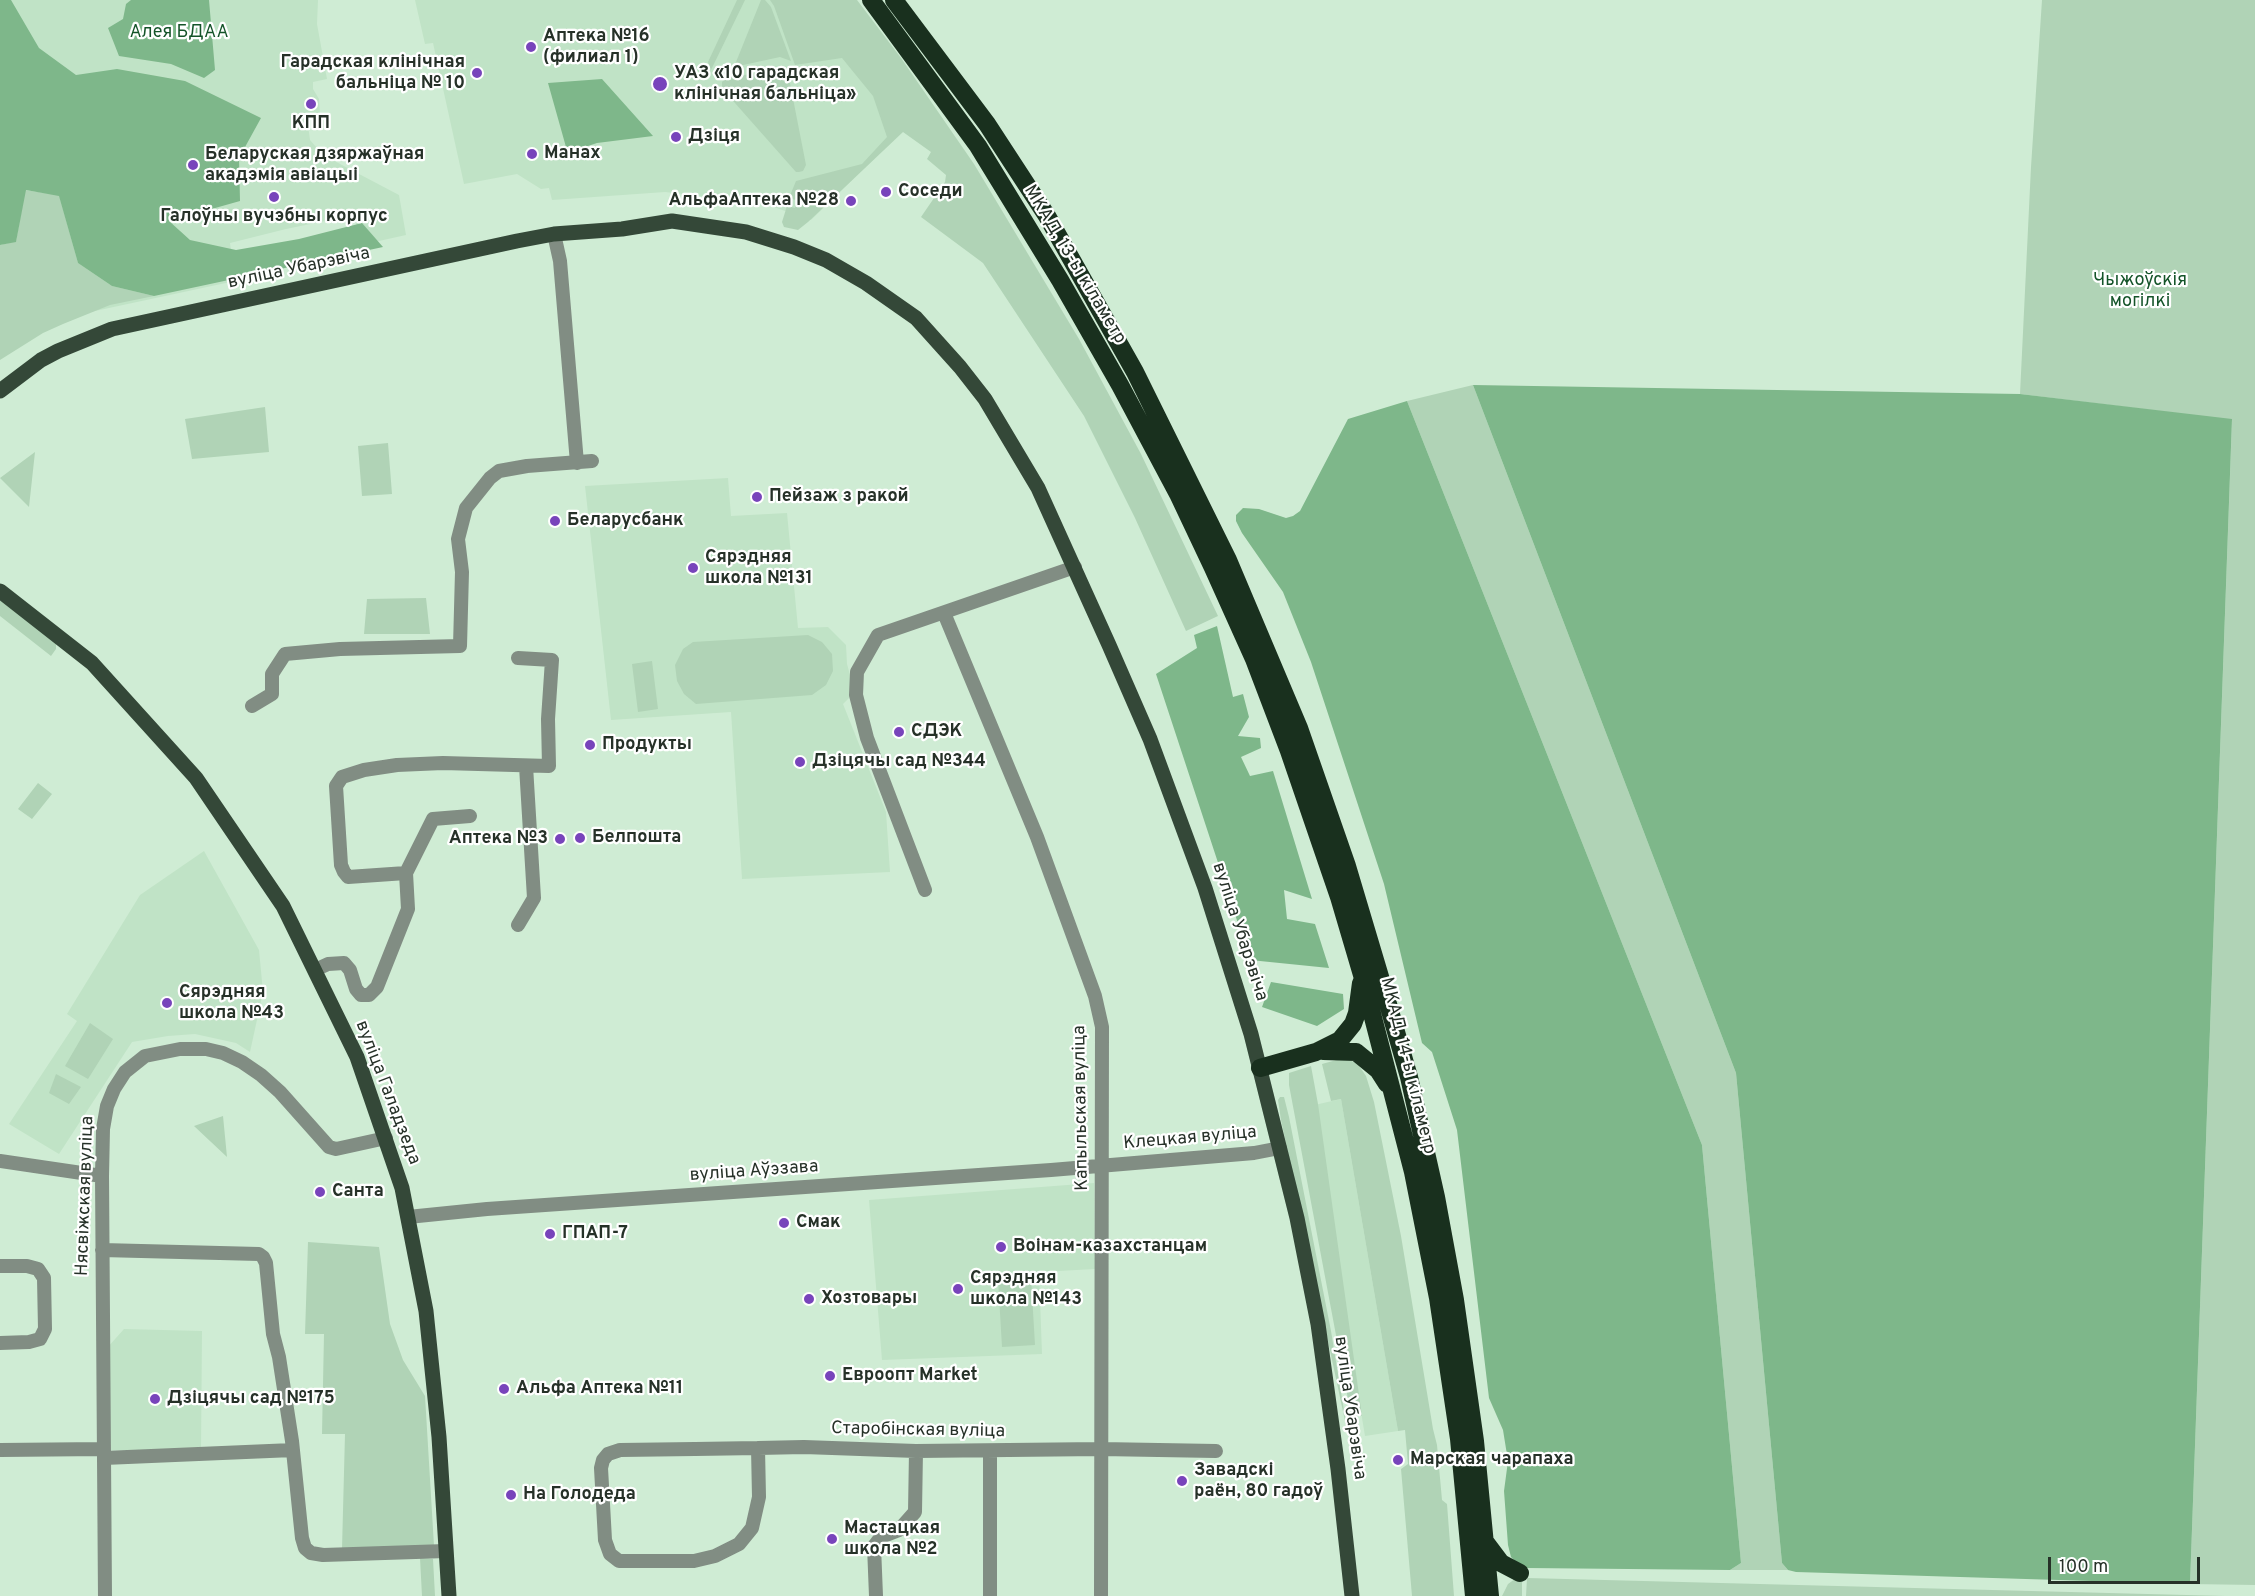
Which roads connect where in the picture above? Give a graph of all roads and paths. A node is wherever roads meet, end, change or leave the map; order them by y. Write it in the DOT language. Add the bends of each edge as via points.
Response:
graph roads {
  1 [pos="871,0"];
  2 [pos="894,0"];
  3 [pos="554,234"];
  4 [pos="0,391"];
  5 [pos="592,461"];
  6 [pos="577,463"];
  7 [pos="1221,564"];
  8 [pos="1075,567"];
  9 [pos="0,580"];
  10 [pos="0,591"];
  11 [pos="944,613"];
  12 [pos="49,628"];
  13 [pos="518,658"];
  14 [pos="252,706"];
  15 [pos="526,766"];
  16 [pos="470,816"];
  17 [pos="406,873"];
  18 [pos="925,890"];
  19 [pos="518,925"];
  20 [pos="322,967"];
  21 [pos="1362,975"];
  22 [pos="1316,1052"];
  23 [pos="1260,1068"];
  24 [pos="1394,1093"];
  25 [pos="386,1138"];
  26 [pos="1281,1148"];
  27 [pos="0,1161"];
  28 [pos="1103,1165"];
  29 [pos="102,1176"];
  30 [pos="408,1217"];
  31 [pos="102,1250"];
  32 [pos="0,1266"];
  33 [pos="0,1343"];
  34 [pos="758,1448"];
  35 [pos="1101,1449"];
  36 [pos="0,1450"];
  37 [pos="293,1450"];
  38 [pos="990,1450"];
  39 [pos="916,1451"];
  40 [pos="1216,1451"];
  41 [pos="103,1454"];
  42 [pos="1485,1541"];
  43 [pos="446,1551"];
  44 [pos="105,1596"];
  45 [pos="448,1596"];
  46 [pos="876,1596"];
  47 [pos="990,1596"];
  48 [pos="1101,1596"];
  49 [pos="1352,1596"];
  50 [pos="1474,1596"];
  51 [pos="1490,1596"];
  52 [pos="1497,1596"];
  1 -- 7 [label="highway, МКАД, 13-ы кіламетр" via="978,146 1060,280"];
  2 -- 7 [label="highway, МКАД, 13-ы кіламетр" via="987,124 1047,216 1135,372"];
  3 -- 4 [label="main road, вуліца Убарэвіча" via="112,329 50,356"];
  3 -- 6 [label="street" via="560,261"];
  3 -- 8 [label="main road, вуліца Убарэвіча" via="672,221 729,229 776,240 826,260 866,283 916,318 985,399 1028,470"];
  5 -- 6 [label="street"];
  6 -- 14 [label="street" via="499,471 466,508 458,539 462,572 460,646 285,654 272,674 272,694"];
  7 -- 21 [label="highway, МКАД, 14-ы кіламетр" via="1289,751"];
  7 -- 42 [label="highway, МКАД, 14-ы кіламетр" via="1294,717 1336,834 1409,1077 1455,1300"];
  8 -- 11 [label="street"];
  8 -- 23 [label="main road, вуліца Убарэвіча" via="1178,812 1231,967"];
  9 -- 12 [label="main road, вуліца Галадзеда"];
  10 -- 12 [label="main road, вуліца Галадзеда"];
  11 -- 18 [label="street" via="878,635 857,672 856,695 867,738"];
  11 -- 28 [label="street, Капыльская вуліца" via="1037,837 1095,996 1102,1038"];
  12 -- 20 [label="main road, вуліца Галадзеда" via="92,663 196,778"];
  13 -- 15 [label="street" via="552,660 549,766"];
  15 -- 17 [label="street" via="397,765 342,777 336,786 341,865 348,877"];
  15 -- 19 [label="street" via="534,898"];
  16 -- 17 [label="street" via="433,819"];
  17 -- 20 [label="street" via="408,909 377,987 369,995 361,995 344,963"];
  20 -- 25 [label="main road, вуліца Галадзеда"];
  21 -- 22 [label="highway" via="1353,1024 1340,1040"];
  21 -- 24 [label="highway, МКАД, 14-ы кіламетр"];
  22 -- 23 [label="highway"];
  22 -- 24 [label="highway" via="1356,1052 1378,1070"];
  23 -- 26 [label="main road, вуліца Убарэвіча"];
  24 -- 50 [label="highway, МКАД, 14-ы кіламетр" via="1438,1298 1459,1439"];
  25 -- 29 [label="street, Нясвіжская вуліца" via="336,1149 329,1147 280,1092 242,1062 206,1049 164,1051 145,1056 125,1072 114,1089 103,1129"];
  25 -- 30 [label="main road, вуліца Галадзеда"];
  26 -- 28 [label="street, Клецкая вуліца"];
  26 -- 49 [label="main road, вуліца Убарэвіча" via="1318,1324"];
  27 -- 29 [label="street"];
  28 -- 30 [label="street, вуліца Аўэзава"];
  28 -- 35 [label="street, Капыльская вуліца"];
  29 -- 31 [label="street, Нясвіжская вуліца"];
  30 -- 43 [label="main road, вуліца Галадзеда" via="433,1362"];
  31 -- 37 [label="street" via="263,1257"];
  31 -- 41 [label="street, Нясвіжская вуліца"];
  32 -- 33 [label="street" via="38,1269 44,1278 45,1318 40,1339"];
  34 -- 34 [label="street, Старобінская вуліца" via="759,1497 752,1528 739,1544 694,1561 619,1562 610,1554 605,1540 601,1468 608,1454 620,1450"];
  34 -- 39 [label="street, Старобінская вуліца"];
  35 -- 38 [label="street, Старобінская вуліца"];
  35 -- 40 [label="street, Старобінская вуліца"];
  35 -- 48 [label="street, Капыльская вуліца"];
  36 -- 41 [label="street"];
  37 -- 41 [label="street"];
  37 -- 43 [label="street" via="302,1538 311,1553"];
  38 -- 39 [label="street, Старобінская вуліца"];
  38 -- 47 [label="street"];
  39 -- 46 [label="street" via="915,1512 899,1530 881,1537 874,1546"];
  41 -- 44 [label="street, Нясвіжская вуліца"];
  42 -- 51 [label="highway, МКАД, 14-ы кіламетр"];
  42 -- 52 [label="highway" via="1501,1563 1520,1573 1510,1578"];
  43 -- 45 [label="main road, вуліца Галадзеда"];
}
